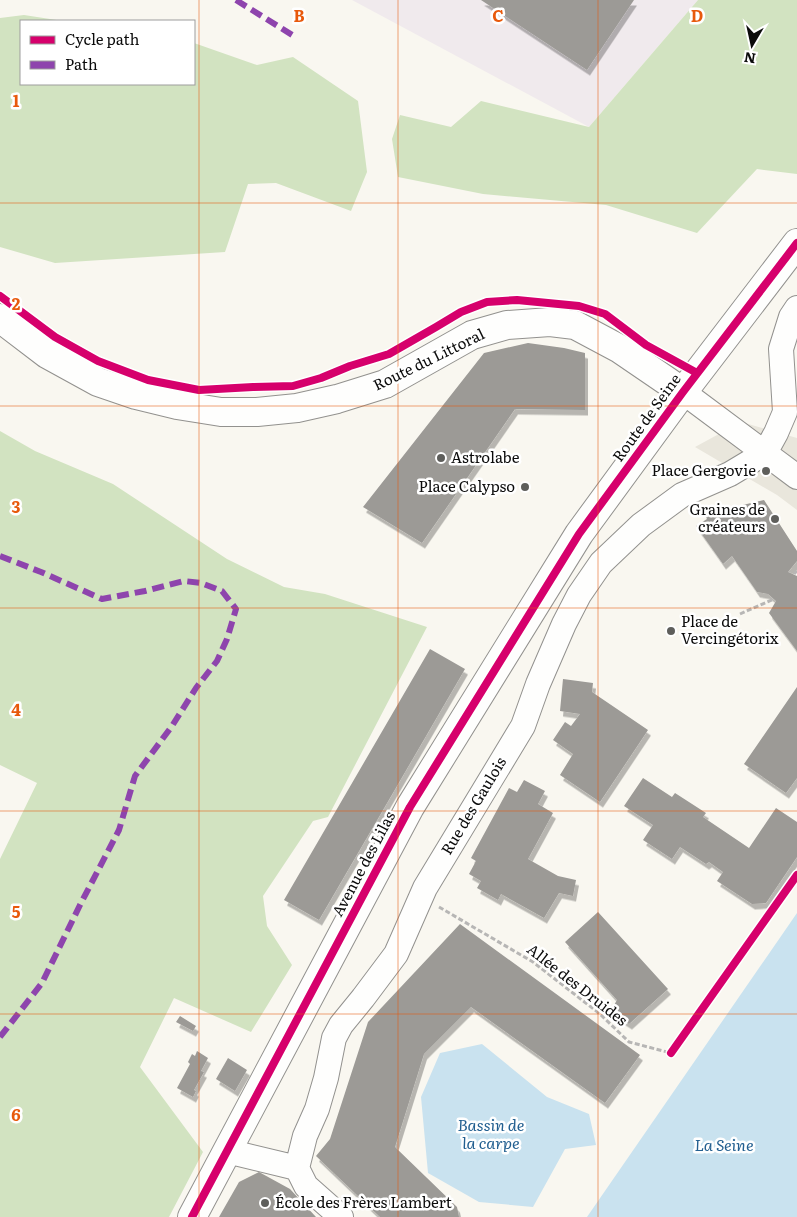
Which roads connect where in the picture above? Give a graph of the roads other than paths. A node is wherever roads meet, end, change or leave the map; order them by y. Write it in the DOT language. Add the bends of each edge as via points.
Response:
graph roads {
  1 [pos="795,245"];
  2 [pos="797,308"];
  3 [pos="0,318"];
  4 [pos="683,392"];
  5 [pos="765,453"];
  6 [pos="797,477"];
  7 [pos="579,534"];
  8 [pos="227,1151"];
  9 [pos="297,1168"];
  10 [pos="192,1217"];
  11 [pos="341,1217"];
  1 -- 4 [label="street, Route de Seine"];
  2 -- 5 [label="street" via="781,349 785,412"];
  3 -- 4 [label="street, Route du Littoral" via="47,354 98,382 136,395 221,412 297,408 337,399 385,384 472,335 507,325 550,322 575,325 620,349"];
  4 -- 5 [label="street"];
  4 -- 7 [label="street, Route de Seine"];
  5 -- 6 [label="street"];
  5 -- 9 [label="street, Rue des Gaulois" via="730,474 682,495 641,525 601,563 579,595 538,684 523,726 425,888 396,954 334,1038 326,1078"];
  7 -- 8 [label="street, Avenue des Lilas" via="410,807"];
  8 -- 9 [label="street"];
  8 -- 10 [label="street, Avenue des Lilas"];
  9 -- 11 [label="street" via="306,1186"];
}
